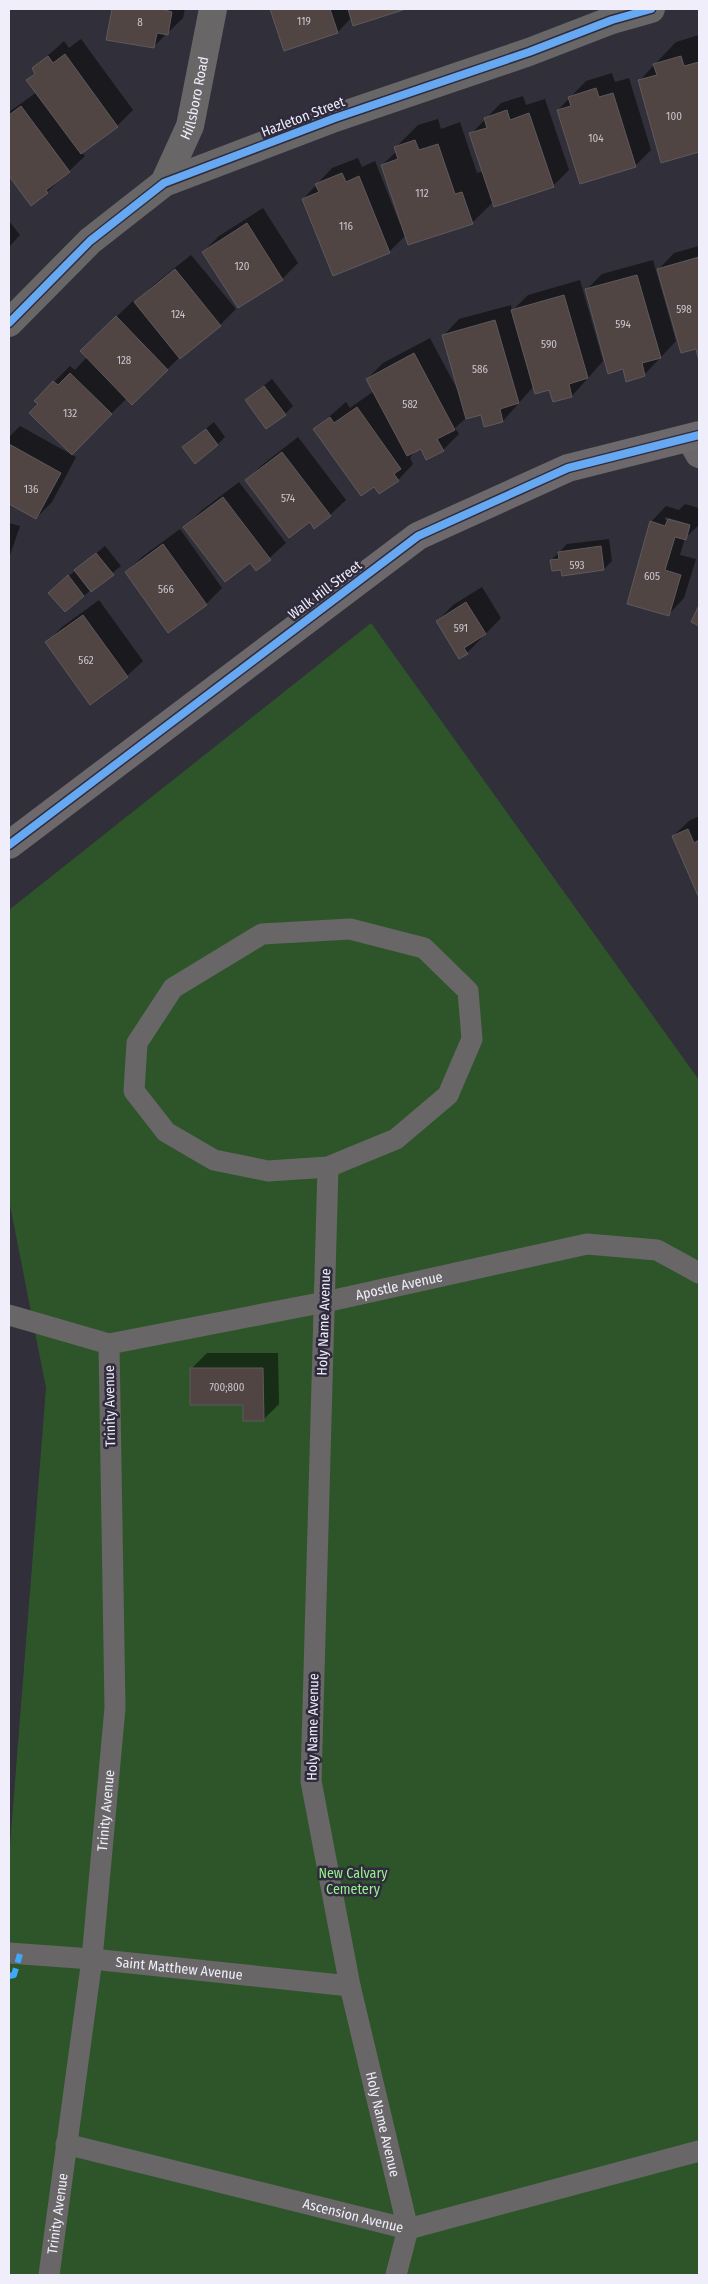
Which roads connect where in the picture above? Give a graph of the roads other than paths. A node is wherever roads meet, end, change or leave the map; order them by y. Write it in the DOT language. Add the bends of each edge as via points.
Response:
graph roads {
  1 [pos="213,9"];
  2 [pos="651,9"];
  3 [pos="164,184"];
  4 [pos="9,323"];
  5 [pos="696,443"];
  6 [pos="9,845"];
  7 [pos="328,1167"];
  8 [pos="699,1273"];
  9 [pos="325,1302"];
  10 [pos="9,1315"];
  11 [pos="109,1344"];
  12 [pos="9,1953"];
  13 [pos="92,1959"];
  14 [pos="350,1986"];
  15 [pos="66,2144"];
  16 [pos="699,2151"];
  17 [pos="408,2229"];
  18 [pos="49,2275"];
  19 [pos="396,2275"];
  1 -- 3 [label="street, Hillsboro Road" via="190,126"];
  2 -- 3 [label="street, Hazleton Street" via="335,118"];
  3 -- 4 [label="street, Hazleton Street" via="90,241"];
  5 -- 6 [label="main road, Walk Hill Street" via="568,468 418,536"];
  7 -- 7 [label="lane" via="396,1139 448,1095 472,1039 468,991 424,948 350,929 262,934 173,988 137,1043 134,1091 166,1132 214,1160 268,1171"];
  7 -- 9 [label="lane, Holy Name Avenue"];
  8 -- 9 [label="lane, Apostle Avenue" via="657,1250 587,1244"];
  9 -- 11 [label="lane, Apostle Avenue"];
  9 -- 14 [label="lane, Holy Name Avenue" via="310,1781"];
  10 -- 11 [label="lane, Apostle Avenue"];
  11 -- 13 [label="lane, Trinity Avenue" via="115,1708"];
  12 -- 13 [label="lane, Saint Matthew Avenue"];
  13 -- 14 [label="lane, Saint Matthew Avenue"];
  13 -- 15 [label="lane, Trinity Avenue"];
  14 -- 17 [label="lane, Holy Name Avenue"];
  15 -- 17 [label="lane, Ascension Avenue"];
  15 -- 18 [label="lane, Trinity Avenue"];
  16 -- 17 [label="lane, Ascension Avenue"];
  17 -- 19 [label="lane, Holy Name Avenue"];
}
